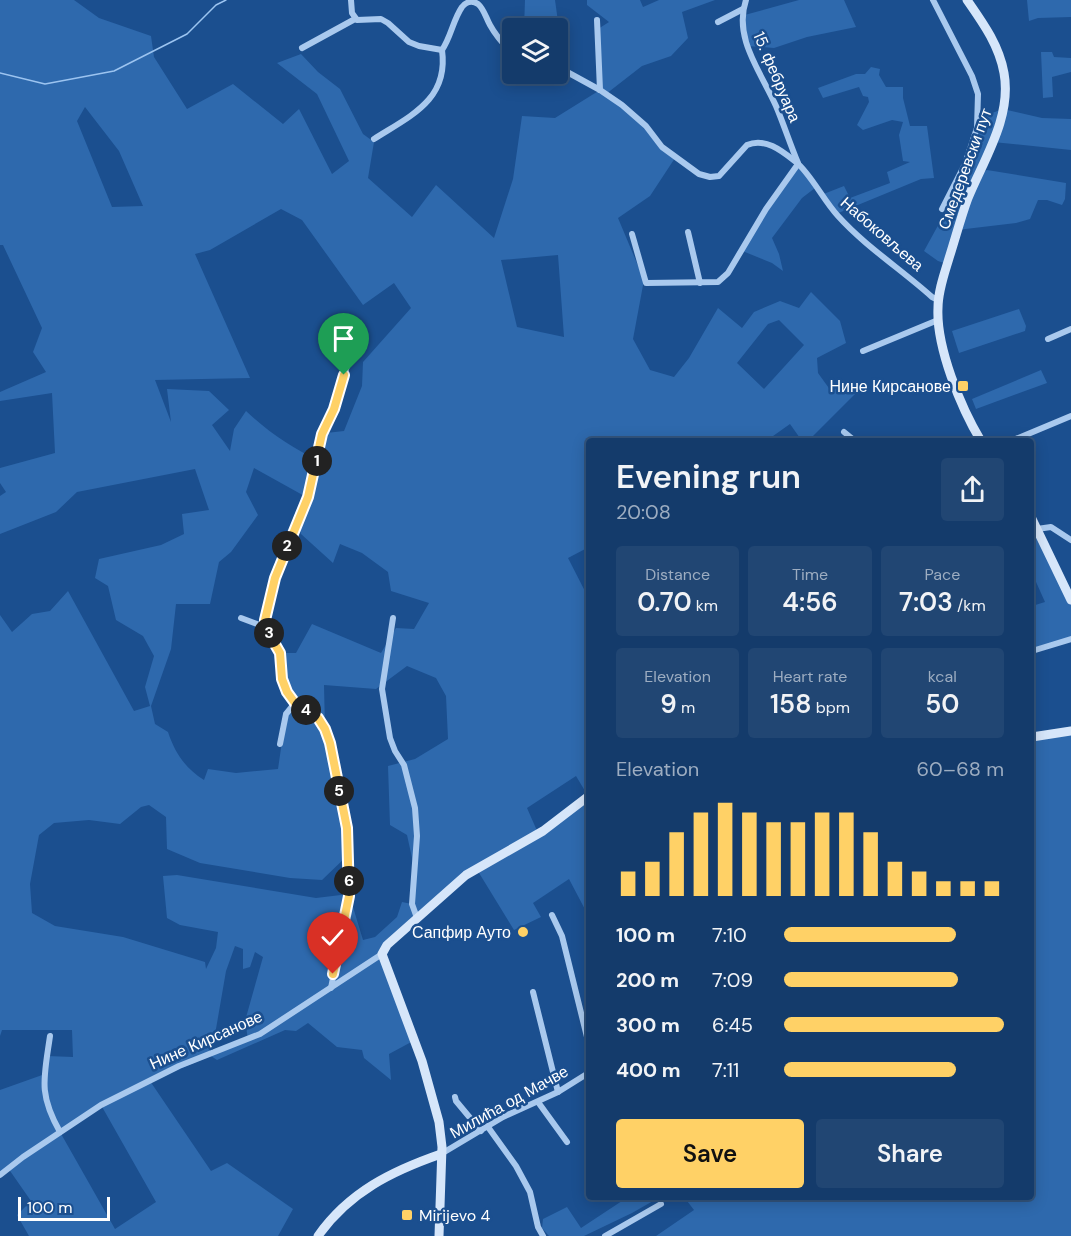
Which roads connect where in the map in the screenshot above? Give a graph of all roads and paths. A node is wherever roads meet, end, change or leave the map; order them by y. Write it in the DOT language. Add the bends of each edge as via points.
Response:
graph roads {
  1 [pos="351,0"];
  2 [pos="746,0"];
  3 [pos="933,0"];
  4 [pos="967,0"];
  5 [pos="743,9"];
  6 [pos="355,19"];
  7 [pos="597,20"];
  8 [pos="718,22"];
  9 [pos="502,42"];
  10 [pos="302,48"];
  11 [pos="442,50"];
  12 [pos="568,72"];
  13 [pos="600,90"];
  14 [pos="374,139"];
  15 [pos="798,164"];
  16 [pos="942,209"];
  17 [pos="688,232"];
  18 [pos="632,234"];
  19 [pos="700,284"];
  20 [pos="938,300"];
  21 [pos="938,320"];
  22 [pos="1071,330"];
  23 [pos="1048,339"];
  24 [pos="863,351"];
  25 [pos="346,366"];
  26 [pos="1071,416"];
  27 [pos="844,432"];
  28 [pos="851,438"];
  29 [pos="979,438"];
  30 [pos="1018,438"];
  31 [pos="1034,523"];
  32 [pos="1037,529"];
  33 [pos="1071,540"];
  34 [pos="1071,600"];
  35 [pos="241,618"];
  36 [pos="393,618"];
  37 [pos="265,627"];
  38 [pos="1071,639"];
  39 [pos="1034,650"];
  40 [pos="295,703"];
  41 [pos="1071,731"];
  42 [pos="1034,737"];
  43 [pos="280,744"];
  44 [pos="586,798"];
  45 [pos="552,915"];
  46 [pos="417,918"];
  47 [pos="382,954"];
  48 [pos="331,988"];
  49 [pos="533,992"];
  50 [pos="586,1033"];
  51 [pos="50,1036"];
  52 [pos="586,1074"];
  53 [pos="558,1092"];
  54 [pos="455,1097"];
  55 [pos="538,1102"];
  56 [pos="488,1126"];
  57 [pos="481,1131"];
  58 [pos="60,1132"];
  59 [pos="567,1142"];
  60 [pos="441,1154"];
  61 [pos="0,1174"];
  62 [pos="661,1204"];
  63 [pos="318,1236"];
  64 [pos="439,1236"];
  65 [pos="543,1236"];
  66 [pos="605,1236"];
  1 -- 6 [label="street"];
  2 -- 5 [label="street, 15. фебруара"];
  3 -- 16 [label="street, Смедеревски пут" via="978,94 977,128 965,164"];
  4 -- 20 [label="street, Смедеревски пут" via="1000,56 1005,97 998,130 960,221"];
  5 -- 8 [label="street"];
  5 -- 15 [label="street, 15. фебруара" via="742,29 748,46"];
  6 -- 10 [label="street"];
  6 -- 11 [label="street" via="381,19 409,42"];
  7 -- 13 [label="street"];
  9 -- 11 [label="street" via="478,4 468,2 461,8"];
  11 -- 14 [label="street" via="440,81 427,103"];
  12 -- 13 [label="street, Набоковљева"];
  13 -- 15 [label="street, Набоковљева" via="636,117 662,147 705,176 715,178 723,174 753,142 766,143"];
  15 -- 19 [label="street" via="724,277"];
  15 -- 20 [label="street, Набоковљева" via="839,218"];
  17 -- 19 [label="street"];
  18 -- 19 [label="street" via="646,283"];
  20 -- 21 [label="street, Смедеревски пут"];
  21 -- 24 [label="street"];
  21 -- 29 [label="street, Смедеревски пут" via="954,381"];
  22 -- 23 [label="street"];
  25 -- 37 [label="street" via="322,434 308,497 275,578"];
  26 -- 30 [label="street"];
  27 -- 28 [label="street"];
  31 -- 32 [label="street"];
  32 -- 33 [label="street" via="1051,527"];
  32 -- 34 [label="street"];
  35 -- 37 [label="street"];
  36 -- 46 [label="street" via="382,689 390,738 404,765 415,808 412,904"];
  37 -- 40 [label="street" via="280,653 282,679"];
  38 -- 39 [label="street"];
  40 -- 43 [label="street" via="286,714"];
  40 -- 48 [label="street" via="318,718 325,729 347,828 349,896"];
  41 -- 42 [label="street"];
  44 -- 46 [label="street, Нине Кирсанове" via="543,831 466,874"];
  45 -- 50 [label="street" via="562,936"];
  46 -- 47 [label="street, Нине Кирсанове"];
  47 -- 48 [label="street, Нине Кирсанове"];
  47 -- 60 [label="street" via="429,1080 439,1122"];
  48 -- 58 [label="street, Нине Кирсанове" via="260,1034 179,1066 101,1105"];
  49 -- 53 [label="street"];
  51 -- 58 [label="street" via="44,1095"];
  52 -- 53 [label="street, Милића од Мачве"];
  53 -- 55 [label="street, Милића од Мачве"];
  54 -- 57 [label="street"];
  55 -- 56 [label="street, Милића од Мачве"];
  55 -- 59 [label="street"];
  56 -- 57 [label="street, Милића од Мачве"];
  56 -- 65 [label="street" via="530,1192"];
  57 -- 60 [label="street, Милића од Мачве"];
  58 -- 61 [label="street, Нине Кирсанове"];
  60 -- 63 [label="street" via="368,1186 337,1212"];
  60 -- 64 [label="street"];
  62 -- 66 [label="street"];
}
